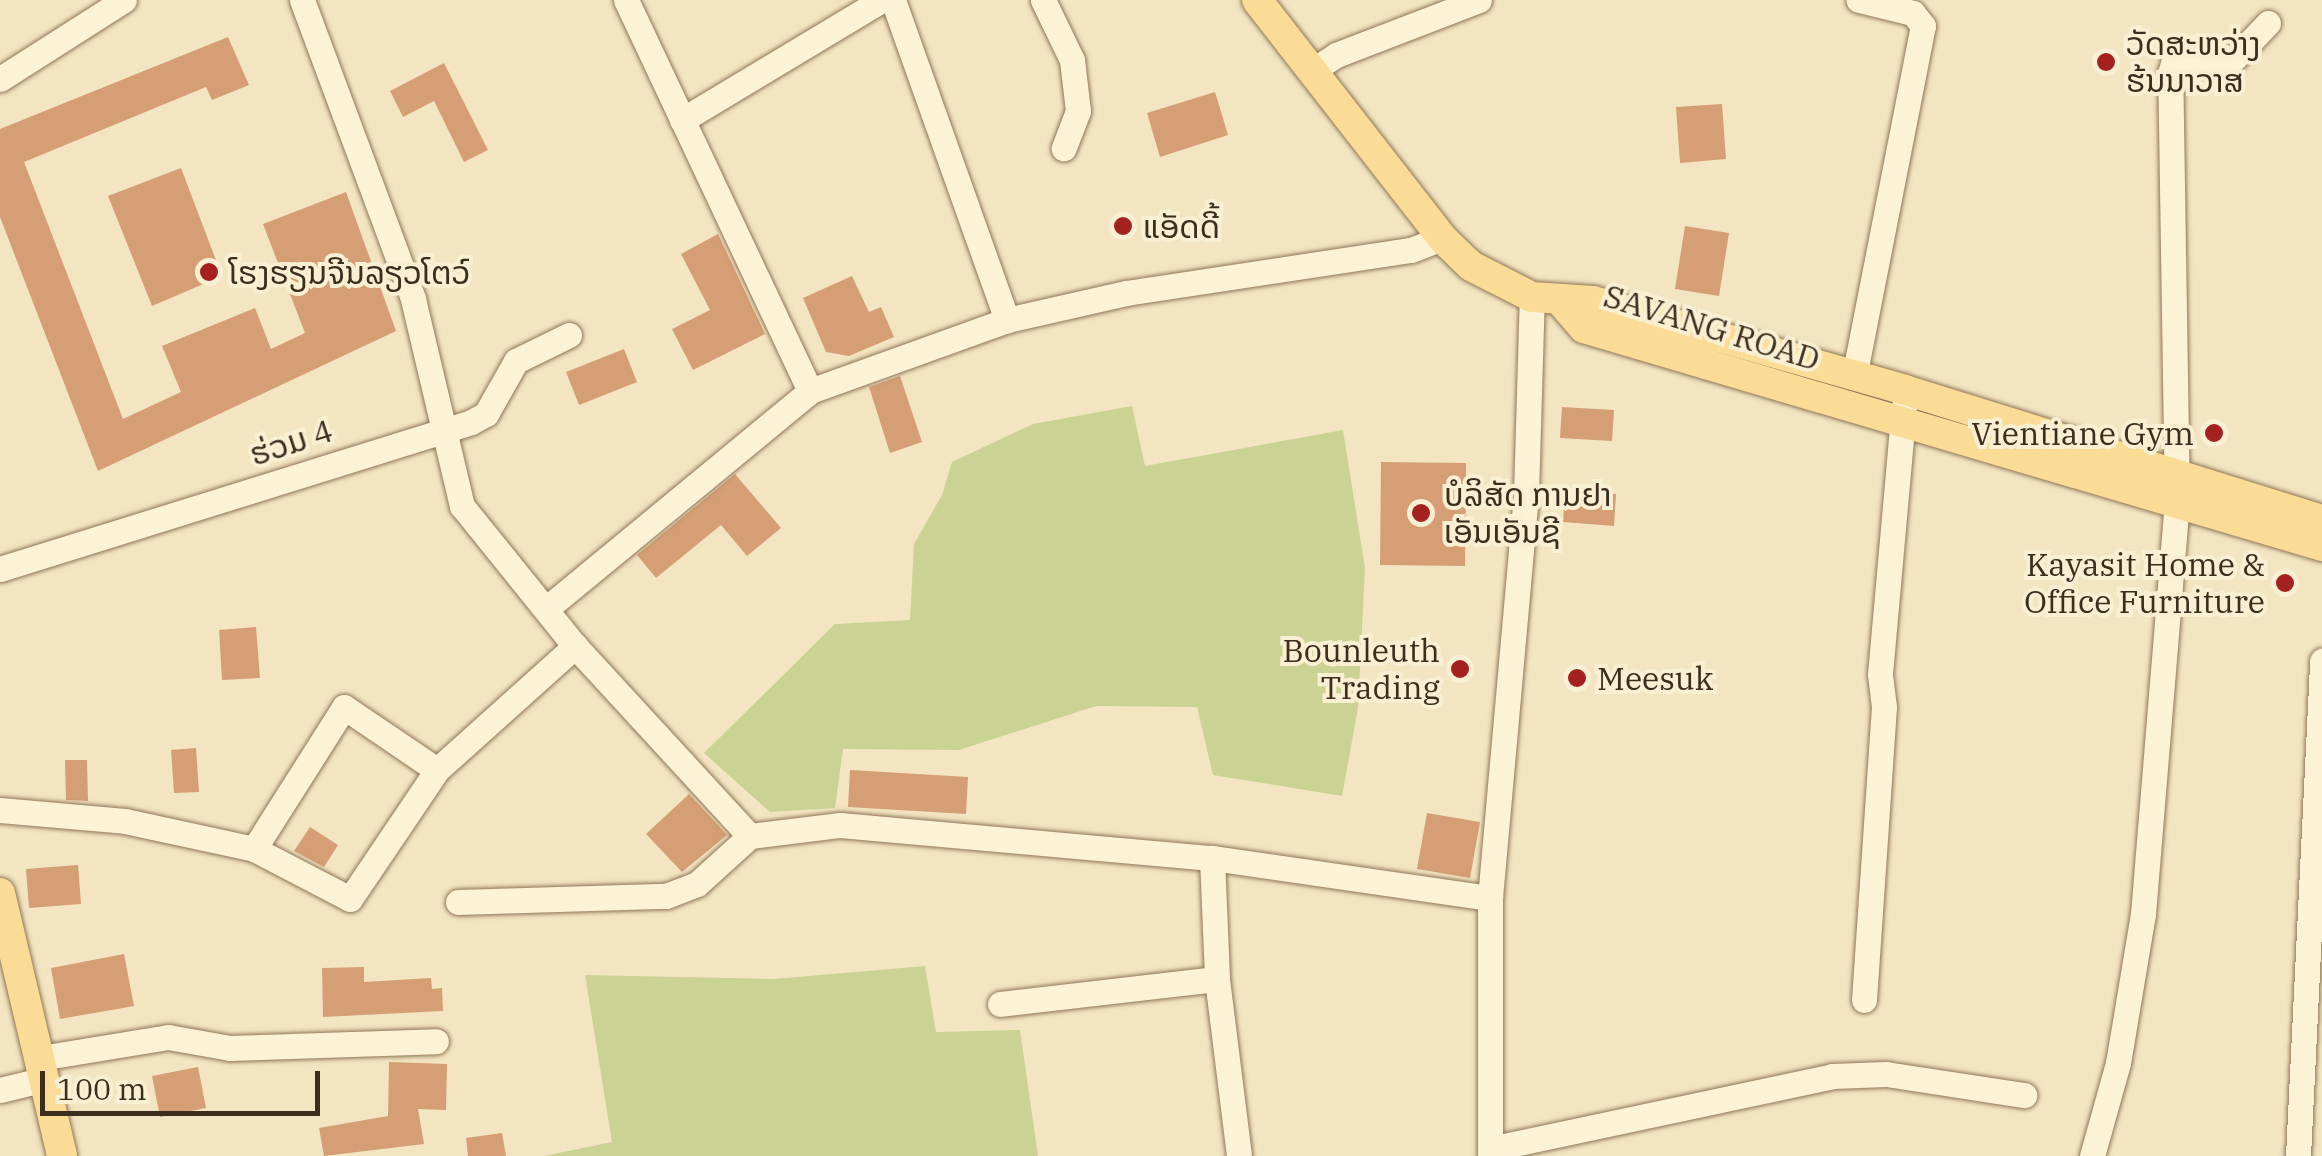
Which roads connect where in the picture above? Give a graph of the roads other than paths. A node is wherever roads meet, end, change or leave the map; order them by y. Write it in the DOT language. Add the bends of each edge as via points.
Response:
graph roads {
  1 [pos="124,0"];
  2 [pos="302,0"];
  3 [pos="626,0"];
  4 [pos="882,0"];
  5 [pos="893,0"];
  6 [pos="1043,0"];
  7 [pos="1257,0"];
  8 [pos="1480,0"];
  9 [pos="1859,0"];
  10 [pos="2268,23"];
  11 [pos="3,68"];
  12 [pos="1310,72"];
  13 [pos="682,120"];
  14 [pos="1064,148"];
  15 [pos="1442,238"];
  16 [pos="1547,300"];
  17 [pos="1007,320"];
  18 [pos="569,335"];
  19 [pos="1854,377"];
  20 [pos="810,392"];
  21 [pos="1904,404"];
  22 [pos="446,426"];
  23 [pos="2176,490"];
  24 [pos="2322,520"];
  25 [pos="2322,546"];
  26 [pos="0,568"];
  27 [pos="546,609"];
  28 [pos="576,646"];
  29 [pos="2322,661"];
  30 [pos="437,770"];
  31 [pos="0,810"];
  32 [pos="750,836"];
  33 [pos="254,849"];
  34 [pos="1212,858"];
  35 [pos="0,893"];
  36 [pos="1490,898"];
  37 [pos="458,902"];
  38 [pos="1217,979"];
  39 [pos="1864,1000"];
  40 [pos="1000,1004"];
  41 [pos="436,1041"];
  42 [pos="42,1069"];
  43 [pos="0,1090"];
  44 [pos="2024,1095"];
  45 [pos="1490,1152"];
  46 [pos="62,1156"];
  47 [pos="1240,1156"];
  48 [pos="2092,1156"];
  49 [pos="2298,1156"];
  1 -- 11 [label="street"];
  2 -- 22 [label="street" via="413,299"];
  3 -- 13 [label="street"];
  4 -- 13 [label="street"];
  5 -- 17 [label="street"];
  6 -- 14 [label="street" via="1072,60 1078,111"];
  7 -- 12 [label="main road"];
  8 -- 12 [label="street" via="1336,55"];
  9 -- 19 [label="street" via="1913,12 1923,26"];
  10 -- 23 [label="street" via="2228,65 2184,61 2170,73"];
  12 -- 15 [label="main road"];
  13 -- 20 [label="street"];
  15 -- 16 [label="main road" via="1472,266"];
  15 -- 17 [label="street" via="1410,250 1126,293"];
  16 -- 19 [label="main road, SAVANG ROAD" via="1593,301"];
  16 -- 21 [label="main road, SAVANG ROAD" via="1584,328"];
  16 -- 36 [label="street"];
  17 -- 20 [label="street"];
  18 -- 22 [label="street, ຮ່ວມ 4" via="516,361 486,414"];
  19 -- 21 [label="main road, SAVANG ROAD"];
  20 -- 27 [label="street"];
  21 -- 23 [label="main road, SAVANG ROAD"];
  21 -- 39 [label="street" via="1880,674 1884,707"];
  22 -- 26 [label="street, ຮ່ວມ 4"];
  22 -- 27 [label="street" via="462,506"];
  23 -- 24 [label="main road, SAVANG ROAD"];
  23 -- 25 [label="main road, SAVANG ROAD"];
  23 -- 48 [label="street" via="2143,914 2118,1062"];
  27 -- 28 [label="street"];
  28 -- 30 [label="street"];
  28 -- 32 [label="street"];
  29 -- 49 [label="street"];
  30 -- 33 [label="street" via="350,900"];
  30 -- 33 [label="street" via="344,707"];
  31 -- 33 [label="street" via="126,821"];
  32 -- 34 [label="street" via="840,824"];
  32 -- 37 [label="street" via="697,884 666,896"];
  34 -- 36 [label="street"];
  34 -- 38 [label="street"];
  35 -- 42 [label="main road"];
  36 -- 45 [label="street"];
  38 -- 40 [label="street"];
  38 -- 47 [label="street"];
  41 -- 42 [label="street" via="230,1048 168,1037"];
  42 -- 43 [label="street"];
  42 -- 46 [label="main road"];
  44 -- 45 [label="street" via="1886,1074 1832,1076"];
}
